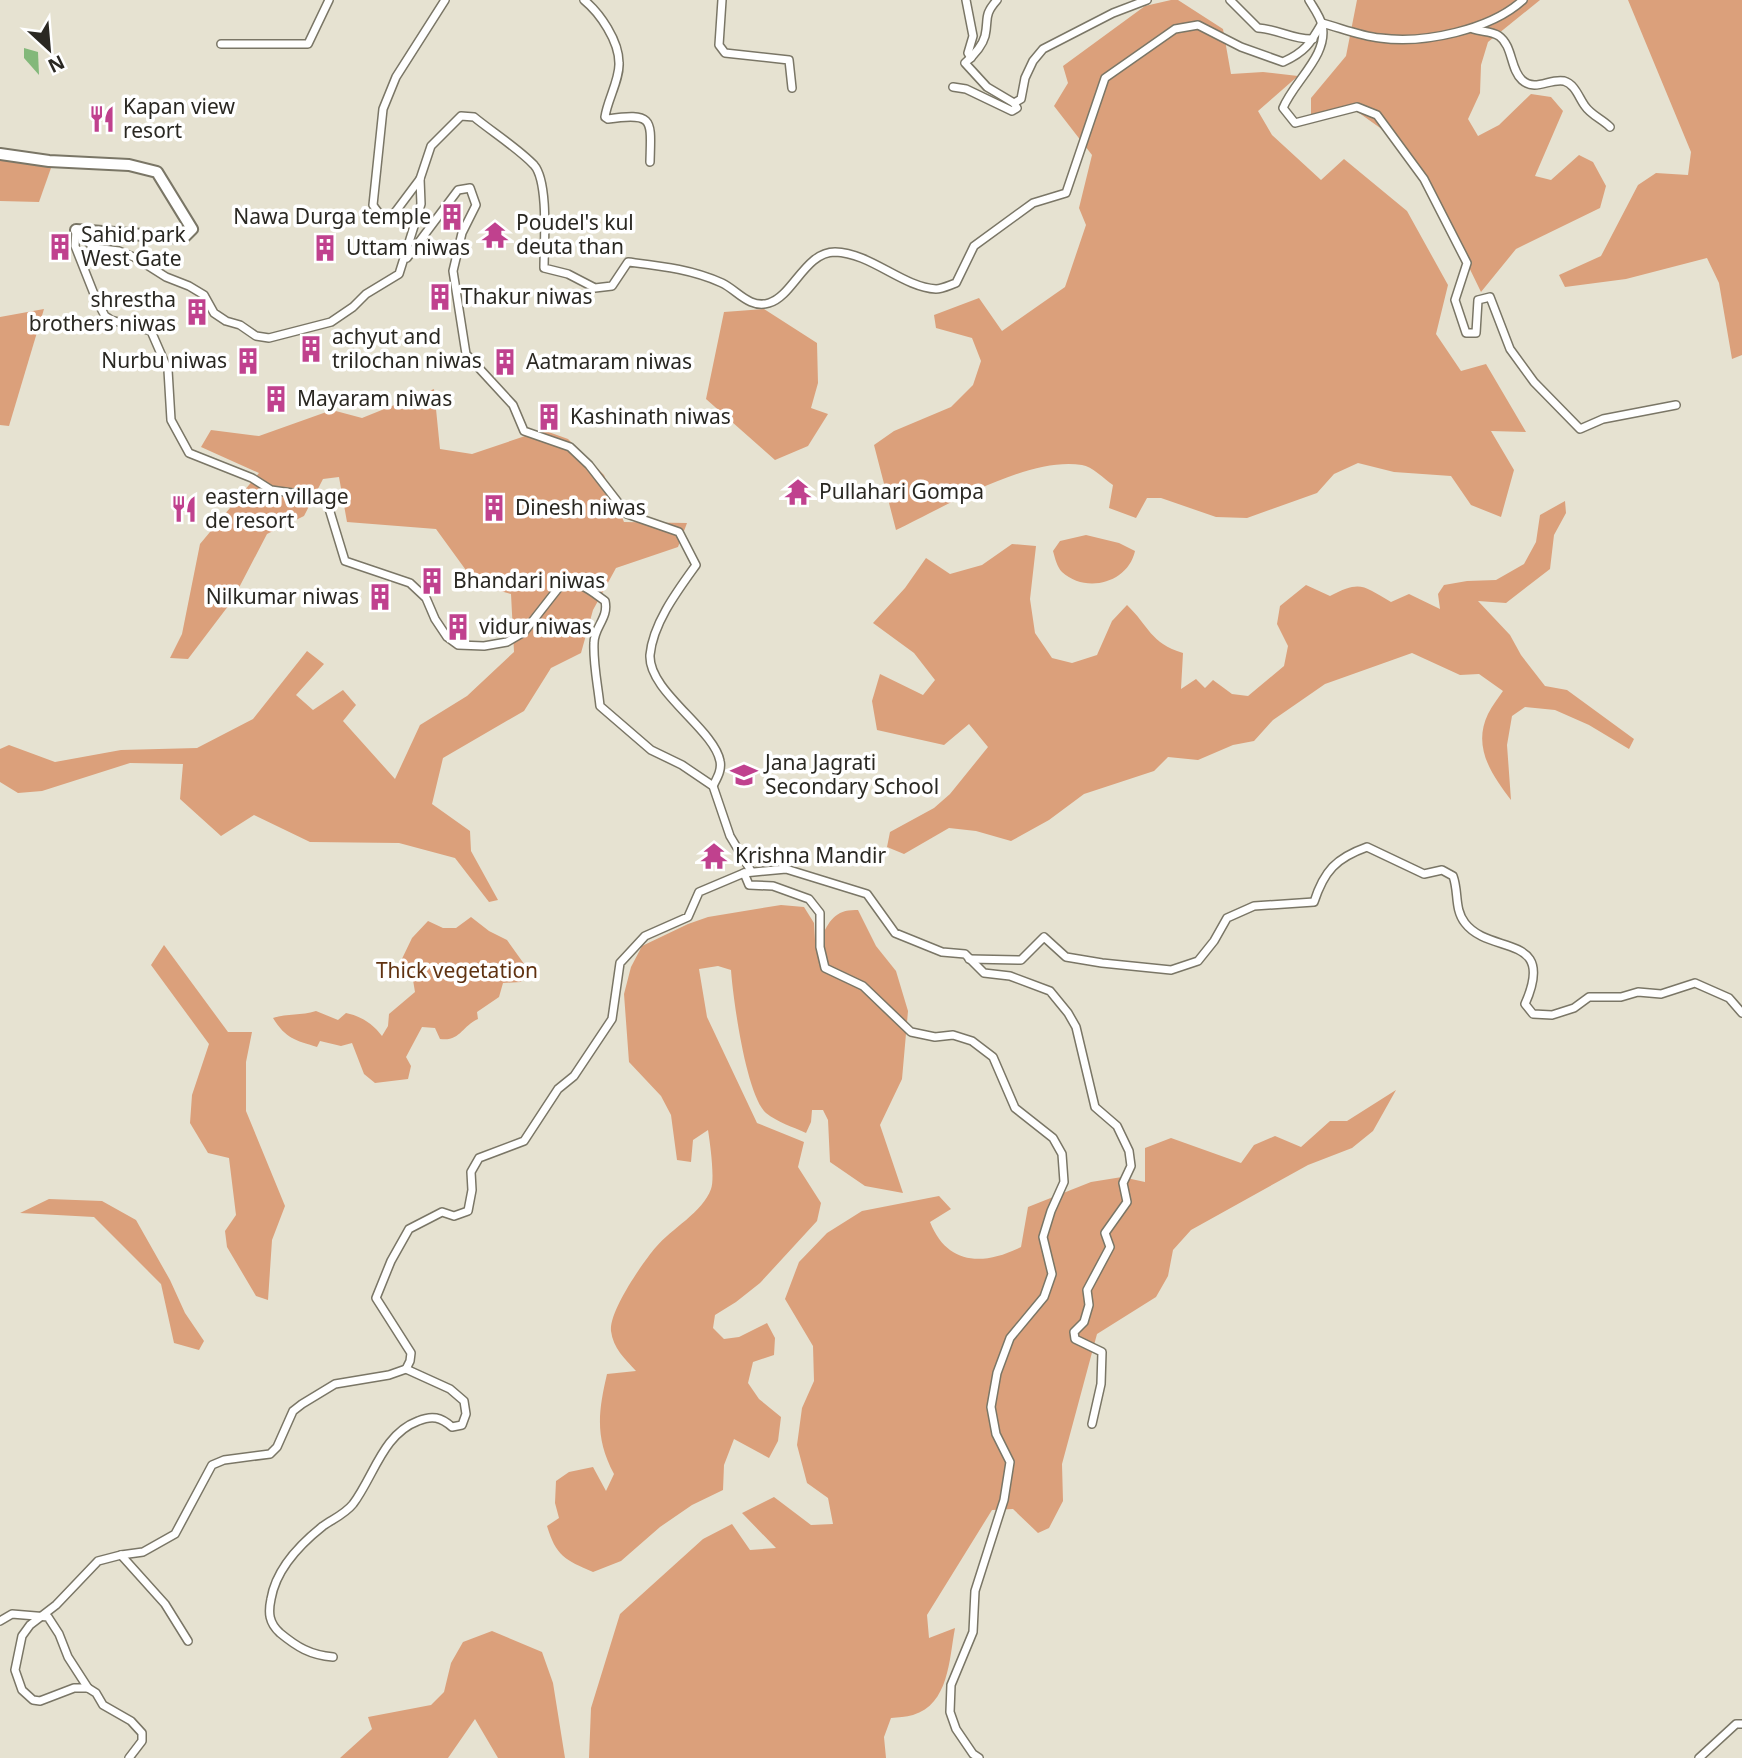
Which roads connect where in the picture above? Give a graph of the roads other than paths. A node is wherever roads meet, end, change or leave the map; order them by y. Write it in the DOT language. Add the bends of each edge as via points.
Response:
graph roads {
  1 [pos="329,0"];
  2 [pos="445,0"];
  3 [pos="584,0"];
  4 [pos="722,0"];
  5 [pos="966,0"];
  6 [pos="997,0"];
  7 [pos="1147,0"];
  8 [pos="1230,0"];
  9 [pos="1309,0"];
  10 [pos="1523,0"];
  11 [pos="1322,23"];
  12 [pos="1473,29"];
  13 [pos="1313,39"];
  14 [pos="221,44"];
  15 [pos="971,58"];
  16 [pos="953,87"];
  17 [pos="792,88"];
  18 [pos="1014,103"];
  19 [pos="1610,127"];
  20 [pos="0,154"];
  21 [pos="650,162"];
  22 [pos="420,178"];
  23 [pos="76,230"];
  24 [pos="404,262"];
  25 [pos="1676,405"];
  26 [pos="713,786"];
  27 [pos="744,873"];
  28 [pos="969,959"];
  29 [pos="1742,1013"];
  30 [pos="406,1369"];
  31 [pos="1092,1424"];
  32 [pos="121,1555"];
  33 [pos="39,1617"];
  34 [pos="0,1621"];
  35 [pos="188,1641"];
  36 [pos="333,1657"];
  37 [pos="88,1688"];
  38 [pos="1742,1724"];
  39 [pos="129,1758"];
  40 [pos="979,1758"];
  41 [pos="1699,1758"];
  1 -- 14 [label="street" via="308,44"];
  2 -- 22 [label="street" via="396,77 383,109 373,205 379,214 393,215"];
  3 -- 21 [label="street" via="610,33 620,63 605,117 645,119 650,128"];
  4 -- 17 [label="street" via="721,50 789,60"];
  5 -- 15 [label="street"];
  6 -- 15 [label="street" via="986,15 982,45"];
  7 -- 18 [label="street" via="1043,48 1025,78 1021,99"];
  8 -- 13 [label="street" via="1258,28"];
  9 -- 11 [label="street"];
  10 -- 12 [label="street"];
  11 -- 12 [label="street" via="1380,39 1425,38"];
  11 -- 13 [label="street"];
  11 -- 25 [label="street" via="1323,45 1283,108 1295,122 1357,107 1377,115 1424,180 1467,263 1455,299 1466,333 1476,332 1478,300 1490,297 1510,349 1534,382 1580,429 1603,419"];
  12 -- 19 [label="street" via="1502,38 1524,82 1562,80 1572,85 1587,110"];
  13 -- 22 [label="street" via="1302,53 1283,62 1198,25 1175,29 1105,78 1066,193 1032,203 974,246 957,283 937,289 853,254 832,252 811,262 770,303 751,303 725,284 694,271 628,262 612,286 595,289 568,274 544,268 542,187 535,166 474,117 461,116 431,146"];
  15 -- 18 [label="street" via="965,63 981,82"];
  16 -- 18 [label="street" via="1012,111 1017,108"];
  20 -- 23 [label="street" via="129,165 157,172 192,229 183,238"];
  22 -- 24 [label="street" via="421,204"];
  23 -- 24 [label="street" via="94,248 136,258 204,295 214,313 226,321 269,338 331,322 366,294 394,280"];
  23 -- 26 [label="street" via="75,246 105,316 151,331 168,370 171,420 189,453 271,490 321,497 327,502 345,561 410,583 426,598 447,637 458,645 507,642 524,632 566,583 591,590 605,601 607,609 593,644 600,706 651,750"];
  24 -- 26 [label="street" via="458,190 470,188 476,205 461,233 453,271 466,354 513,405 524,432 570,447 627,514 679,531 696,565 666,608 650,654 667,693 708,739 720,760"];
  26 -- 27 [label="street"];
  27 -- 28 [label="street" via="786,869 867,894 895,933"];
  27 -- 30 [label="street" via="699,892 688,917 645,936 620,963 612,1019 524,1141 479,1158 471,1172 468,1211 454,1216 442,1212 409,1229 376,1298 411,1353"];
  27 -- 40 [label="street" via="750,885 773,886 809,899 820,913 825,968 863,986 911,1032 953,1035 972,1041 993,1057 1015,1108 1053,1138 1062,1154 1064,1182 1043,1237 1052,1274 1044,1297 1010,1338 997,1373 991,1407 996,1434 1010,1462 1004,1500 975,1591 973,1632 951,1685 950,1712 956,1729"];
  28 -- 29 [label="street" via="1021,960 1045,937 1066,957 1171,970 1198,961 1227,918 1254,906 1314,902 1330,869 1346,855 1367,847 1424,874 1443,870 1453,876 1465,924 1476,934 1515,947 1530,962 1533,983 1525,1004 1533,1014 1574,1009 1589,997 1661,994 1695,983 1729,998"];
  28 -- 31 [label="street" via="984,973 1010,976 1050,991 1076,1027 1095,1107 1116,1126 1129,1151 1124,1183 1127,1202 1105,1233 1111,1247 1087,1290 1084,1322 1074,1332 1075,1339 1102,1352"];
  30 -- 32 [label="street" via="335,1384 302,1404 293,1411 270,1454 212,1465 175,1534 143,1552"];
  30 -- 36 [label="street" via="450,1389 464,1401 462,1425 452,1427 445,1420 427,1417 397,1434 353,1504 302,1544 279,1572 272,1593 268,1614 274,1628 302,1650"];
  32 -- 33 [label="street" via="97,1562"];
  32 -- 35 [label="street" via="165,1604"];
  33 -- 34 [label="street" via="12,1614"];
  33 -- 37 [label="street" via="48,1617"];
  33 -- 37 [label="street" via="22,1636 15,1670 22,1690 40,1701 74,1688"];
  37 -- 39 [label="street" via="142,1733 142,1741"];
  38 -- 41 [label="street" via="1736,1724"];
}
